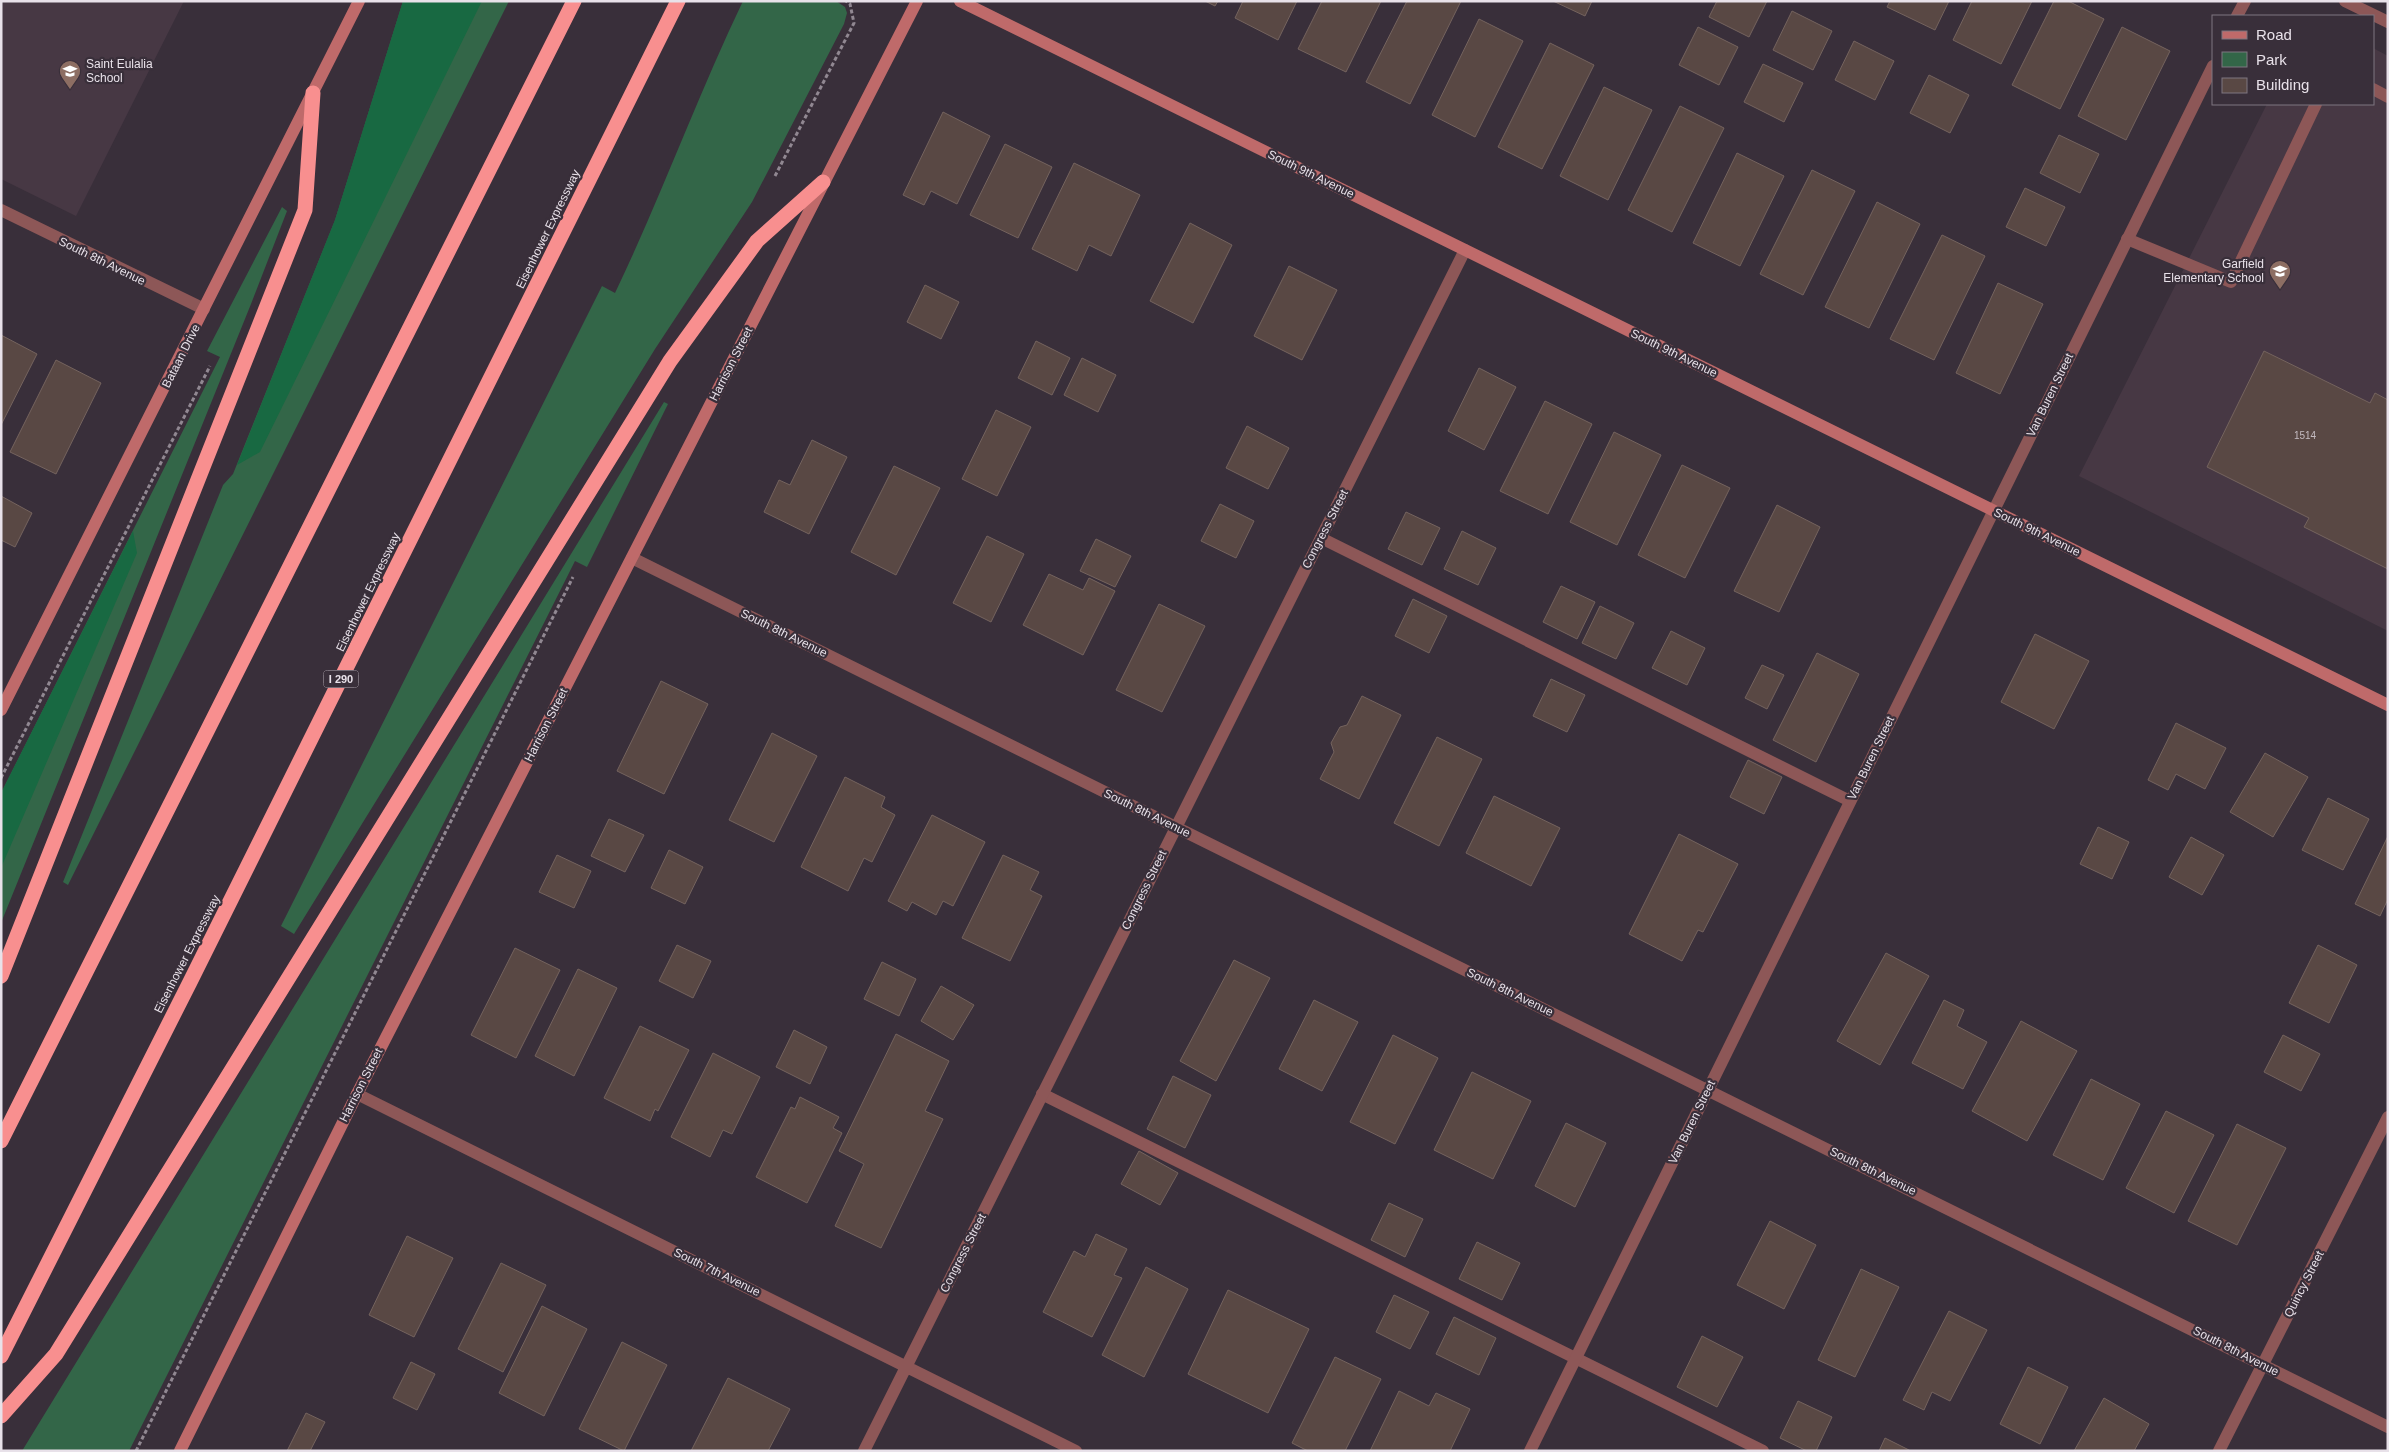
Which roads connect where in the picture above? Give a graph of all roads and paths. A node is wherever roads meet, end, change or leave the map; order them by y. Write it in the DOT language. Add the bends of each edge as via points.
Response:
graph roads {
  1 [pos="359,1"];
  2 [pos="574,1"];
  3 [pos="678,1"];
  4 [pos="846,1"];
  5 [pos="917,1"];
  6 [pos="960,1"];
  7 [pos="2245,1"];
  8 [pos="2345,1"];
  9 [pos="2238,15"];
  10 [pos="2374,15"];
  11 [pos="2374,15"];
  12 [pos="2388,22"];
  13 [pos="2212,68"];
  14 [pos="2374,90"];
  15 [pos="313,93"];
  16 [pos="2388,97"];
  17 [pos="2316,105"];
  18 [pos="775,176"];
  19 [pos="823,182"];
  20 [pos="1,210"];
  21 [pos="2127,238"];
  22 [pos="1465,250"];
  23 [pos="204,309"];
  24 [pos="213,360"];
  25 [pos="1993,510"];
  26 [pos="1321,538"];
  27 [pos="632,558"];
  28 [pos="575,574"];
  29 [pos="2388,705"];
  30 [pos="1,710"];
  31 [pos="1,778"];
  32 [pos="1850,801"];
  33 [pos="1176,827"];
  34 [pos="1,976"];
  35 [pos="1708,1090"];
  36 [pos="357,1094"];
  37 [pos="1042,1094"];
  38 [pos="2388,1118"];
  39 [pos="1,1141"];
  40 [pos="1,1356"];
  41 [pos="1575,1358"];
  42 [pos="2262,1365"];
  43 [pos="906,1366"];
  44 [pos="1,1416"];
  45 [pos="2388,1427"];
  46 [pos="136,1451"];
  47 [pos="180,1451"];
  48 [pos="864,1451"];
  49 [pos="1076,1451"];
  50 [pos="1530,1451"];
  51 [pos="1763,1451"];
  52 [pos="2219,1451"];
  1 -- 15 [label="street, Bataan Drive"];
  2 -- 39 [label="highway"];
  3 -- 40 [label="highway, Eisenhower Expressway / I 290"];
  4 -- 18 [label="path" via="850,4 854,23"];
  5 -- 19 [label="street, Harrison Street"];
  6 -- 22 [label="street, South 9th Avenue"];
  7 -- 9 [label="street"];
  8 -- 11 [label="street"];
  10 -- 12 [label="street"];
  13 -- 21 [label="street, Van Buren Street"];
  14 -- 16 [label="street"];
  15 -- 23 [label="street, Bataan Drive"];
  15 -- 34 [label="highway" via="305,210"];
  17 -- 21 [label="street" via="2231,282"];
  19 -- 27 [label="street, Harrison Street"];
  19 -- 44 [label="highway" via="756,241 670,361 56,1354"];
  20 -- 23 [label="street, South 8th Avenue"];
  21 -- 25 [label="street, Van Buren Street"];
  22 -- 25 [label="street, South 9th Avenue"];
  22 -- 26 [label="street, Congress Street"];
  23 -- 30 [label="street, Bataan Drive"];
  24 -- 31 [label="path"];
  25 -- 29 [label="street, South 9th Avenue"];
  25 -- 32 [label="street, Van Buren Street"];
  26 -- 32 [label="street"];
  26 -- 33 [label="street, Congress Street"];
  27 -- 33 [label="street, South 8th Avenue"];
  27 -- 36 [label="street, Harrison Street"];
  28 -- 46 [label="path"];
  32 -- 35 [label="street, Van Buren Street"];
  33 -- 35 [label="street, South 8th Avenue"];
  33 -- 37 [label="street, Congress Street"];
  35 -- 41 [label="street, Van Buren Street"];
  35 -- 42 [label="street, South 8th Avenue"];
  36 -- 43 [label="street, South 7th Avenue"];
  36 -- 47 [label="street, Harrison Street"];
  37 -- 41 [label="street"];
  37 -- 43 [label="street, Congress Street"];
  38 -- 42 [label="street, Quincy Street"];
  41 -- 50 [label="street, Van Buren Street"];
  41 -- 51 [label="street"];
  42 -- 45 [label="street, South 8th Avenue"];
  42 -- 52 [label="street, Quincy Street"];
  43 -- 48 [label="street, Congress Street"];
  43 -- 49 [label="street, South 7th Avenue"];
}
